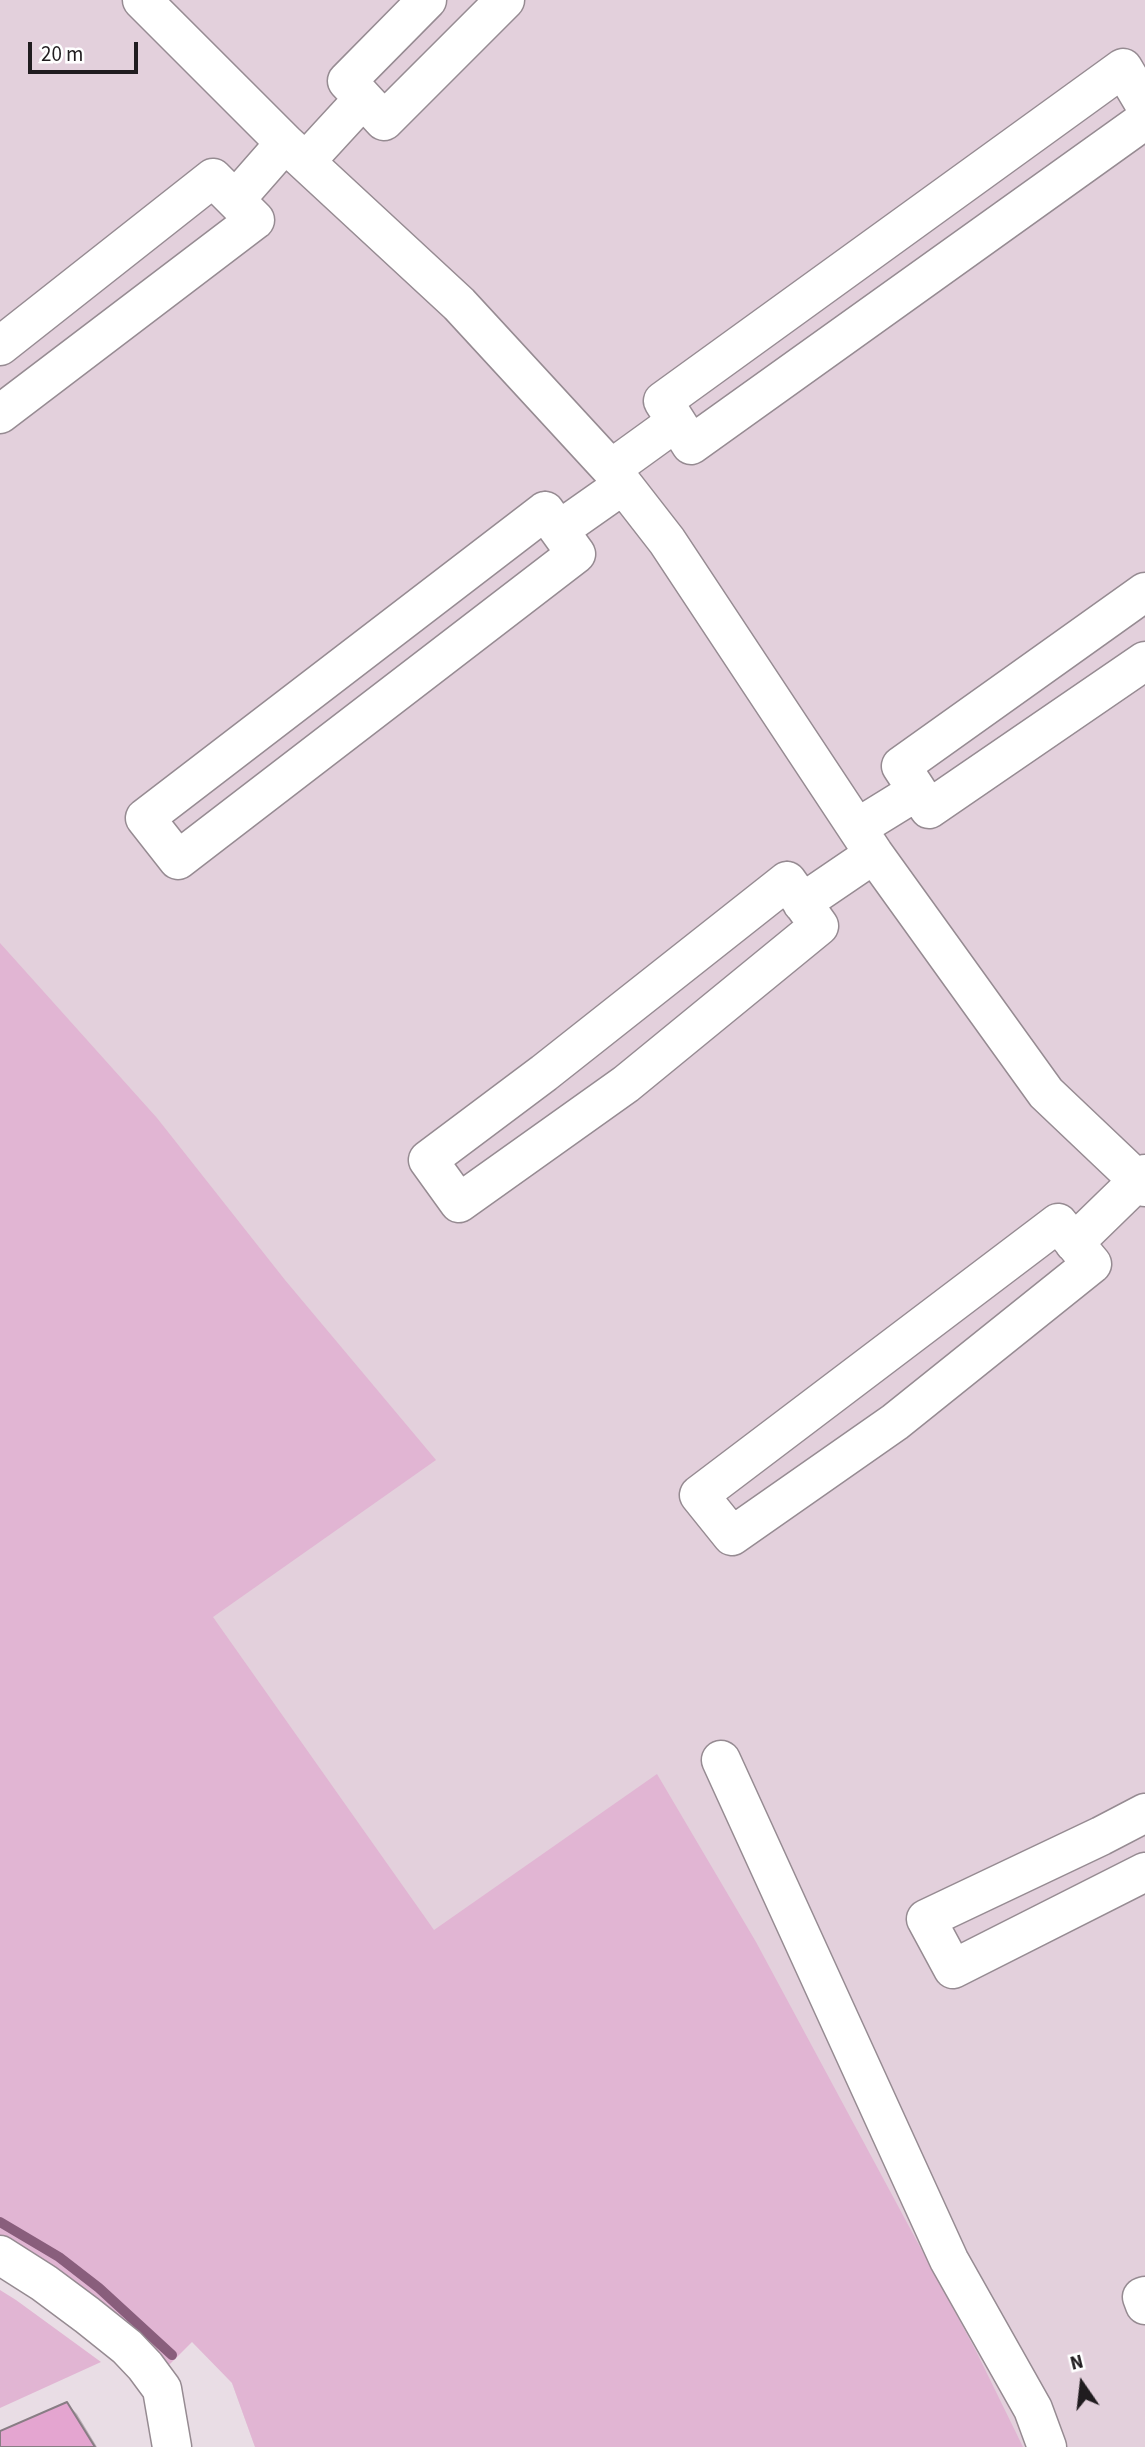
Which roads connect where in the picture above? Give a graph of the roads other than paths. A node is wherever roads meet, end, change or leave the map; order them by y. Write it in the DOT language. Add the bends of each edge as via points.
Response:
graph roads {
  1 [pos="142,0"];
  2 [pos="427,0"];
  3 [pos="505,0"];
  4 [pos="363,99"];
  5 [pos="1145,105"];
  6 [pos="1145,120"];
  7 [pos="296,152"];
  8 [pos="235,200"];
  9 [pos="0,346"];
  10 [pos="0,414"];
  11 [pos="676,422"];
  12 [pos="617,477"];
  13 [pos="559,530"];
  14 [pos="1145,592"];
  15 [pos="1145,661"];
  16 [pos="917,791"];
  17 [pos="865,841"];
  18 [pos="802,903"];
  19 [pos="1143,1180"];
  20 [pos="1074,1243"];
  21 [pos="721,1760"];
  22 [pos="1145,1813"];
  23 [pos="1145,1872"];
  24 [pos="0,2255"];
  25 [pos="1145,2296"];
  26 [pos="1145,2305"];
  27 [pos="172,2447"];
  28 [pos="1047,2447"];
  1 -- 7 [label="street"];
  2 -- 4 [label="street" via="348,81"];
  3 -- 4 [label="street" via="384,121"];
  4 -- 7 [label="street"];
  5 -- 11 [label="street" via="1123,68 663,401"];
  6 -- 11 [label="street" via="691,445"];
  7 -- 8 [label="street"];
  7 -- 12 [label="street" via="459,304"];
  8 -- 9 [label="street" via="213,178"];
  8 -- 10 [label="street" via="255,220"];
  11 -- 12 [label="street"];
  12 -- 13 [label="street"];
  12 -- 17 [label="street" via="667,541"];
  13 -- 13 [label="street" via="576,554 178,860 145,818 545,511"];
  14 -- 16 [label="street" via="901,766"];
  15 -- 16 [label="street" via="929,809"];
  16 -- 17 [label="street"];
  17 -- 18 [label="street"];
  17 -- 19 [label="street" via="1046,1093"];
  18 -- 18 [label="street" via="787,881 428,1160 459,1203 626,1084 818,926"];
  19 -- 20 [label="street"];
  20 -- 20 [label="street" via="1092,1264 895,1422 732,1536 699,1495 1058,1223"];
  21 -- 28 [label="street" via="949,2260 1033,2409"];
  22 -- 23 [label="street" via="926,1919 953,1969"];
  24 -- 27 [label="street" via="87,2315 145,2366 162,2389"];
  25 -- 26 [label="street"];
}
